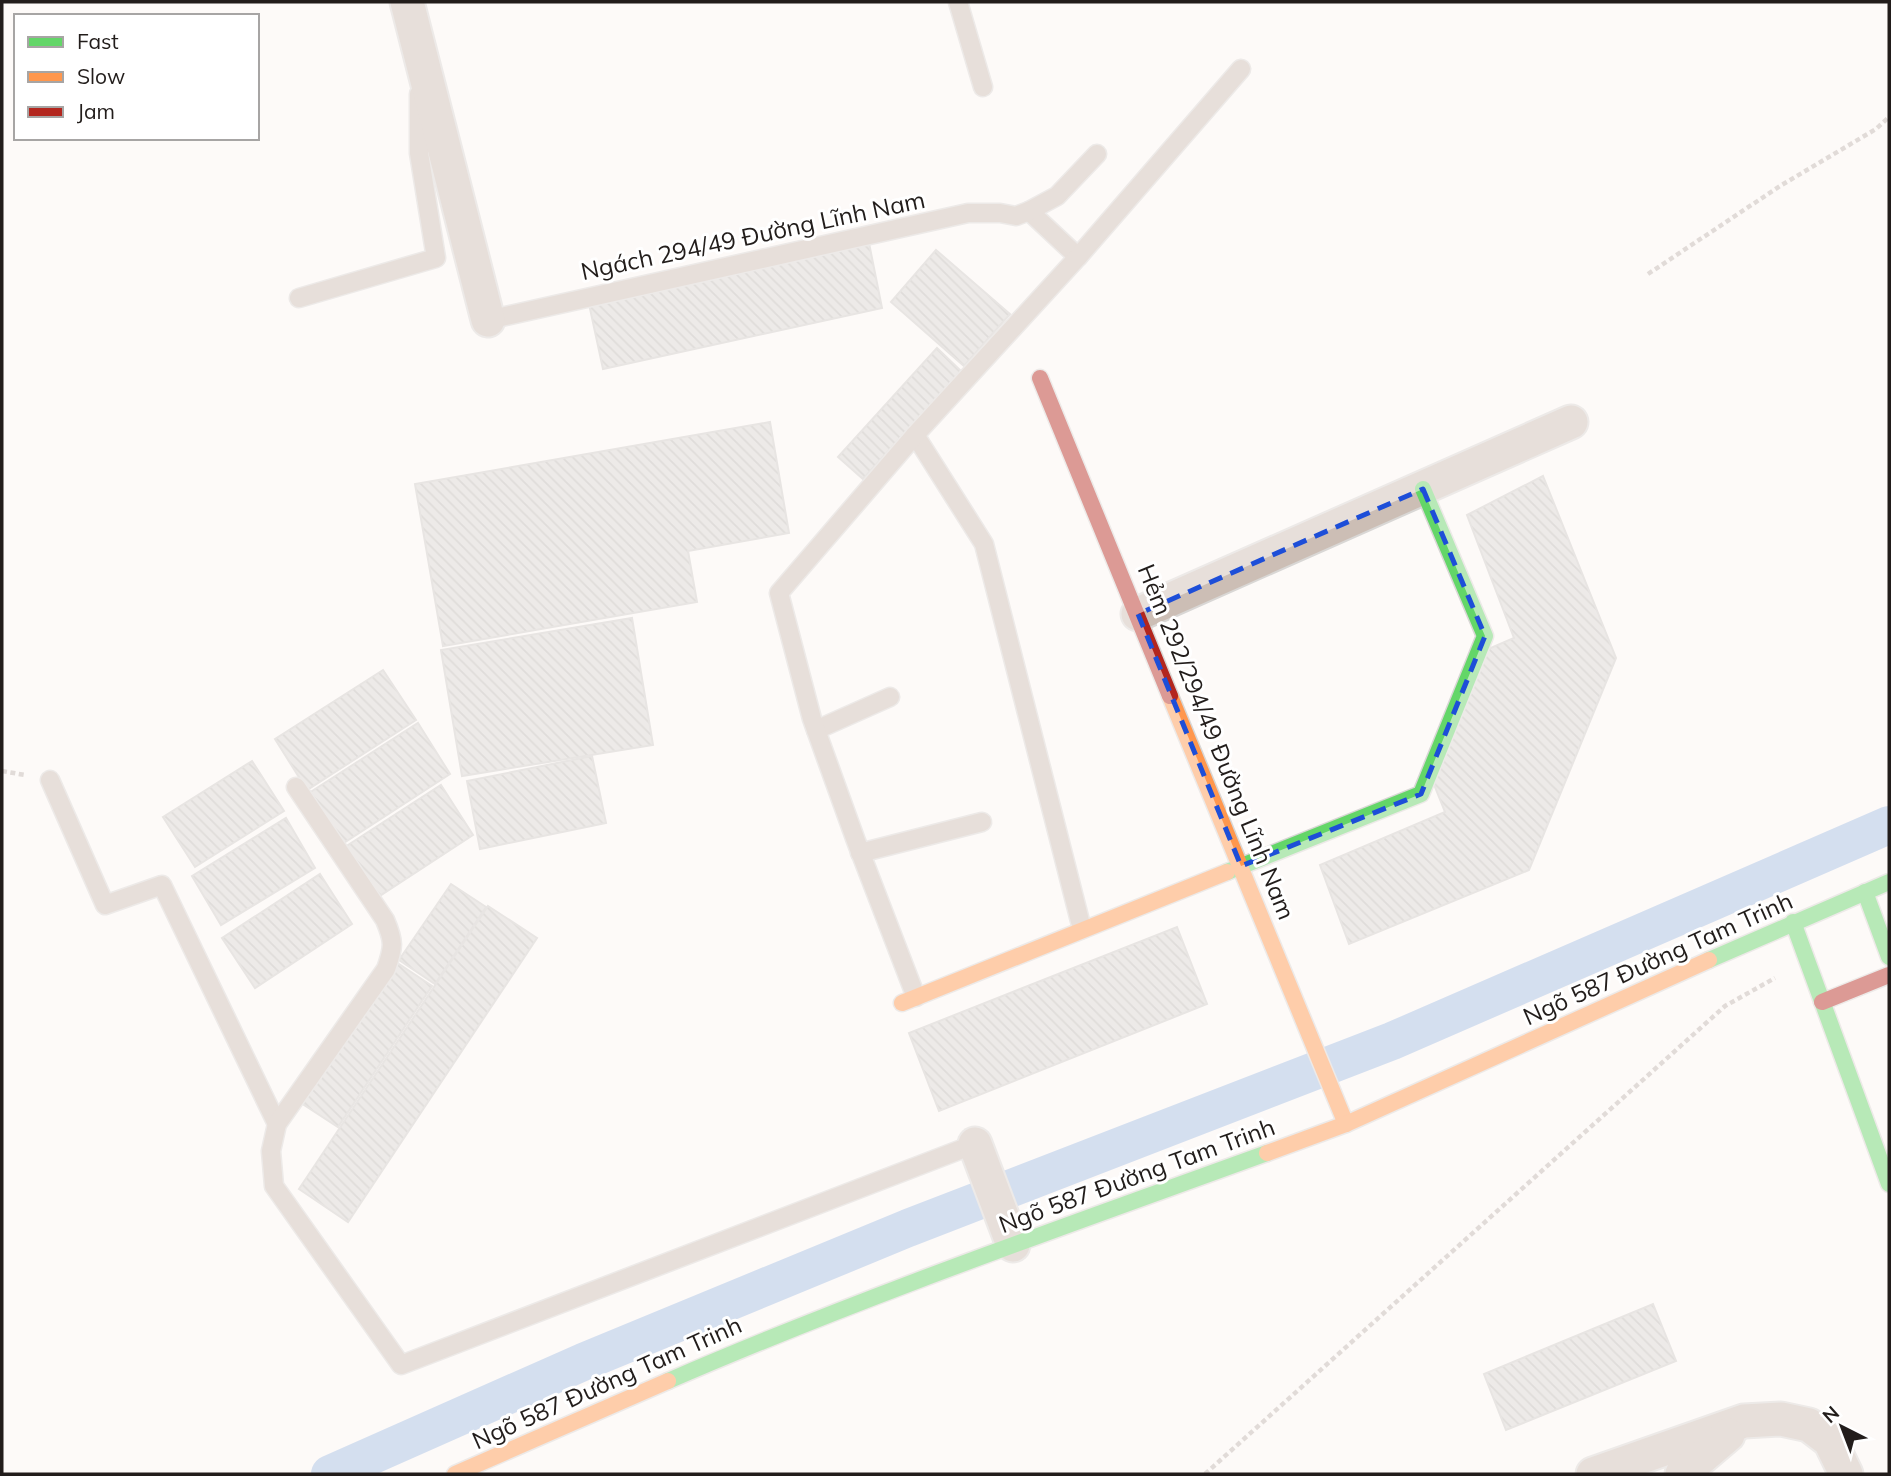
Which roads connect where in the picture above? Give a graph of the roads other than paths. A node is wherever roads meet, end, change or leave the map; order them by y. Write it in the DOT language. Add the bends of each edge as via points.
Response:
graph roads {
  1 [pos="407,2"];
  2 [pos="958,2"];
  3 [pos="418,46"];
  4 [pos="1241,69"];
  5 [pos="983,87"];
  6 [pos="1097,154"];
  7 [pos="1029,211"];
  8 [pos="1077,257"];
  9 [pos="299,298"];
  10 [pos="488,320"];
  11 [pos="1040,378"];
  12 [pos="1571,422"];
  13 [pos="915,435"];
  14 [pos="1423,489"];
  15 [pos="1138,614"];
  16 [pos="890,697"];
  17 [pos="816,730"];
  18 [pos="50,780"];
  19 [pos="296,787"];
  20 [pos="982,822"];
  21 [pos="860,853"];
  22 [pos="1241,866"];
  23 [pos="1889,882"];
  24 [pos="1865,892"];
  25 [pos="1793,922"];
  26 [pos="1082,929"];
  27 [pos="1889,957"];
  28 [pos="1889,975"];
  29 [pos="909,1000"];
  30 [pos="1822,1002"];
  31 [pos="277,1124"];
  32 [pos="1346,1125"];
  33 [pos="980,1156"];
  34 [pos="1889,1184"];
  35 [pos="1009,1233"];
  36 [pos="1744,1421"];
  37 [pos="455,1474"];
  38 [pos="1593,1474"];
  39 [pos="1682,1474"];
  40 [pos="1846,1474"];
  1 -- 3 [label="street"];
  2 -- 5 [label="lane"];
  3 -- 9 [label="lane" via="419,153 436,258"];
  3 -- 10 [label="street"];
  4 -- 8 [label="lane"];
  6 -- 7 [label="lane, Ngách 294/49 Đường Lĩnh Nam" via="1057,196"];
  7 -- 8 [label="lane"];
  7 -- 10 [label="lane, Ngách 294/49 Đường Lĩnh Nam" via="1016,216 968,213"];
  8 -- 13 [label="lane"];
  11 -- 15 [label="street, Hẻm 292/294/49 Đường Lĩnh Nam"];
  12 -- 14 [label="street"];
  13 -- 17 [label="lane" via="779,593"];
  13 -- 26 [label="lane" via="984,544"];
  14 -- 15 [label="street"];
  14 -- 22 [label="street" via="1485,636 1421,793"];
  15 -- 22 [label="street, Hẻm 292/294/49 Đường Lĩnh Nam"];
  16 -- 17 [label="lane"];
  17 -- 21 [label="lane"];
  18 -- 31 [label="lane" via="106,905 162,885"];
  19 -- 31 [label="lane" via="385,920 393,949 386,969"];
  20 -- 21 [label="lane"];
  21 -- 29 [label="lane"];
  22 -- 26 [label="street"];
  22 -- 32 [label="street, Hẻm 292/294/49 Đường Lĩnh Nam"];
  23 -- 24 [label="street, Ngõ 587 Đường Tam Trinh"];
  24 -- 25 [label="street, Ngõ 587 Đường Tam Trinh"];
  24 -- 27 [label="street"];
  25 -- 30 [label="street"];
  25 -- 32 [label="street, Ngõ 587 Đường Tam Trinh"];
  26 -- 29 [label="street"];
  28 -- 30 [label="street"];
  30 -- 34 [label="street"];
  31 -- 33 [label="lane" via="271,1151 274,1186 401,1365"];
  32 -- 35 [label="street, Ngõ 587 Đường Tam Trinh"];
  33 -- 35 [label="street"];
  35 -- 37 [label="street, Ngõ 587 Đường Tam Trinh"];
  36 -- 38 [label="street"];
  36 -- 39 [label="street"];
  36 -- 40 [label="street" via="1781,1419 1809,1425 1830,1441"];
}
